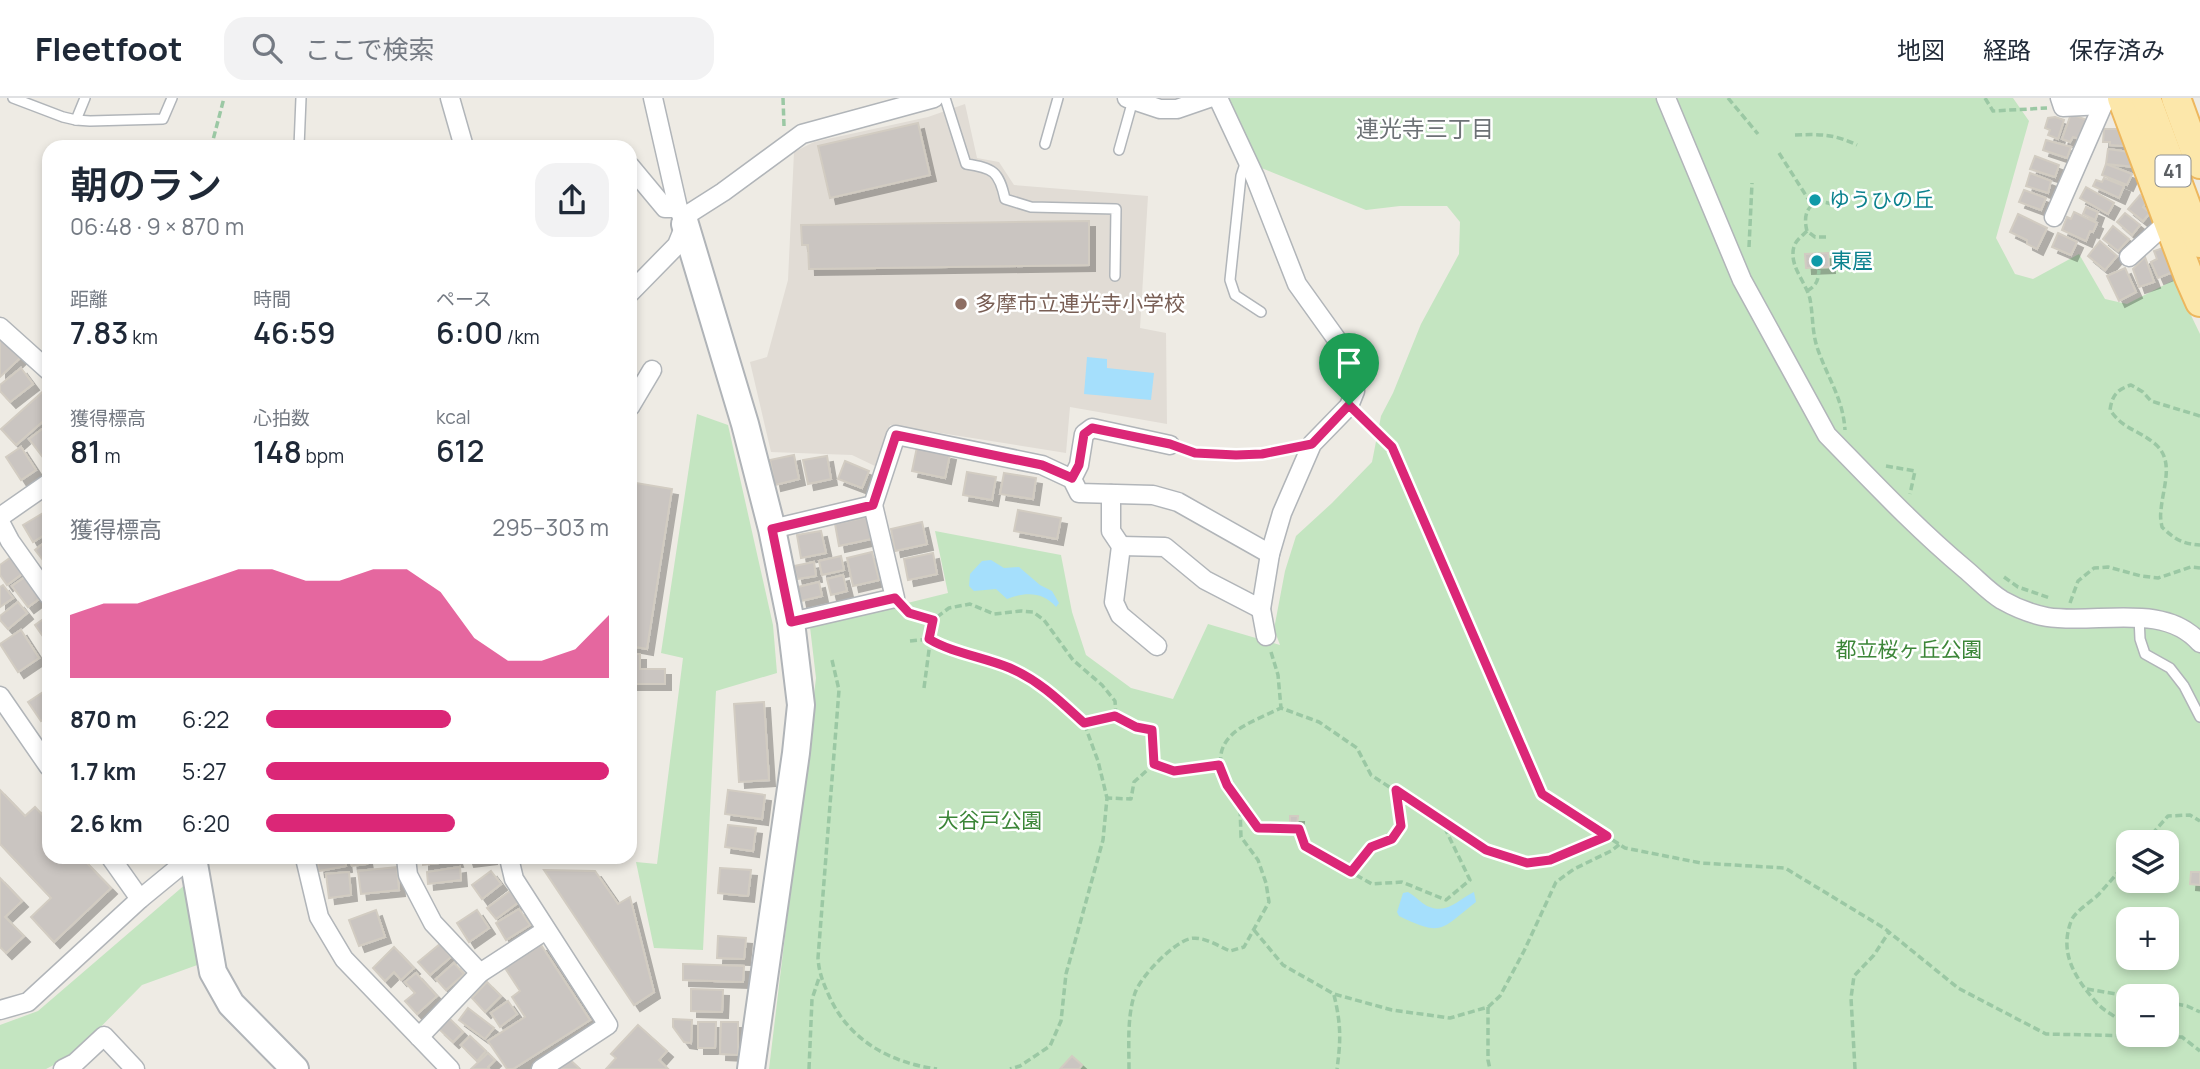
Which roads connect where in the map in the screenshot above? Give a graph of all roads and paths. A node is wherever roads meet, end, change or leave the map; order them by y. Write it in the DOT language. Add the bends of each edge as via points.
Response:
graph roads {
  1 [pos="13,98"];
  2 [pos="85,98"];
  3 [pos="172,98"];
  4 [pos="224,98"];
  5 [pos="301,98"];
  6 [pos="450,98"];
  7 [pos="653,98"];
  8 [pos="783,98"];
  9 [pos="934,98"];
  10 [pos="945,98"];
  11 [pos="1058,98"];
  12 [pos="1209,98"];
  13 [pos="1218,98"];
  14 [pos="1666,98"];
  15 [pos="1728,98"];
  16 [pos="1985,98"];
  17 [pos="2146,98"];
  18 [pos="2176,98"];
  19 [pos="1130,99"];
  20 [pos="2110,100"];
  21 [pos="2062,103"];
  22 [pos="76,120"];
  23 [pos="1758,134"];
  24 [pos="1796,135"];
  25 [pos="213,140"];
  26 [pos="299,140"];
  27 [pos="462,140"];
  28 [pos="1045,144"];
  29 [pos="784,145"];
  30 [pos="1857,145"];
  31 [pos="1119,150"];
  32 [pos="1779,153"];
  33 [pos="1246,159"];
  34 [pos="2200,163"];
  35 [pos="637,174"];
  36 [pos="1752,183"];
  37 [pos="1812,205"];
  38 [pos="1840,209"];
  39 [pos="682,216"];
  40 [pos="2054,217"];
  41 [pos="2169,224"];
  42 [pos="1807,231"];
  43 [pos="1826,237"];
  44 [pos="2200,243"];
  45 [pos="2129,257"];
  46 [pos="1736,267"];
  47 [pos="1819,270"];
  48 [pos="1115,276"];
  49 [pos="637,286"];
  50 [pos="1807,290"];
  51 [pos="2200,302"];
  52 [pos="1261,312"];
  53 [pos="0,327"];
  54 [pos="42,365"];
  55 [pos="652,370"];
  56 [pos="637,395"];
  57 [pos="1349,405"];
  58 [pos="2200,416"];
  59 [pos="1170,444"];
  60 [pos="1312,444"];
  61 [pos="1843,452"];
  62 [pos="1886,466"];
  63 [pos="1072,478"];
  64 [pos="42,488"];
  65 [pos="1111,494"];
  66 [pos="1909,498"];
  67 [pos="873,505"];
  68 [pos="0,519"];
  69 [pos="772,529"];
  70 [pos="5,544"];
  71 [pos="2200,545"];
  72 [pos="1121,546"];
  73 [pos="1270,554"];
  74 [pos="2200,568"];
  75 [pos="1996,572"];
  76 [pos="42,588"];
  77 [pos="895,598"];
  78 [pos="2056,600"];
  79 [pos="1261,609"];
  80 [pos="2139,617"];
  81 [pos="2066,618"];
  82 [pos="933,620"];
  83 [pos="791,622"];
  84 [pos="1266,636"];
  85 [pos="929,639"];
  86 [pos="911,641"];
  87 [pos="2200,643"];
  88 [pos="1157,646"];
  89 [pos="832,660"];
  90 [pos="925,688"];
  91 [pos="0,696"];
  92 [pos="1281,708"];
  93 [pos="1115,716"];
  94 [pos="2200,718"];
  95 [pos="1084,723"];
  96 [pos="42,757"];
  97 [pos="1154,764"];
  98 [pos="1219,765"];
  99 [pos="1396,790"];
  100 [pos="1107,798"];
  101 [pos="1240,804"];
  102 [pos="1440,818"];
  103 [pos="2200,821"];
  104 [pos="2156,830"];
  105 [pos="1607,836"];
  106 [pos="1620,844"];
  107 [pos="115,864"];
  108 [pos="184,864"];
  109 [pos="193,864"];
  110 [pos="306,864"];
  111 [pos="407,864"];
  112 [pos="510,864"];
  113 [pos="1351,872"];
  114 [pos="2116,875"];
  115 [pos="140,899"];
  116 [pos="546,930"];
  117 [pos="1254,930"];
  118 [pos="1889,932"];
  119 [pos="480,973"];
  120 [pos="819,976"];
  121 [pos="2085,989"];
  122 [pos="1334,994"];
  123 [pos="2116,994"];
  124 [pos="2179,1004"];
  125 [pos="1488,1007"];
  126 [pos="0,1010"];
  127 [pos="2200,1012"];
  128 [pos="2116,1018"];
  129 [pos="2116,1035"];
  130 [pos="419,1037"];
  131 [pos="2179,1037"];
  132 [pos="2200,1051"];
  133 [pos="926,1068"];
  134 [pos="1020,1068"];
  135 [pos="63,1069"];
  136 [pos="135,1069"];
  137 [pos="295,1069"];
  138 [pos="450,1069"];
  139 [pos="541,1069"];
  140 [pos="751,1069"];
  141 [pos="809,1069"];
  142 [pos="937,1069"];
  143 [pos="1010,1069"];
  144 [pos="1129,1069"];
  145 [pos="1337,1069"];
  146 [pos="1490,1069"];
  147 [pos="1855,1069"];
  1 -- 22 [label="lane"];
  2 -- 22 [label="lane"];
  3 -- 22 [label="lane" via="163,119"];
  4 -- 25 [label="path"];
  5 -- 26 [label="lane"];
  6 -- 27 [label="street"];
  7 -- 39 [label="street"];
  8 -- 29 [label="path"];
  9 -- 29 [label="street" via="802,134"];
  10 -- 48 [label="lane" via="966,164 988,167 1001,180 1005,199 1031,206 1116,209"];
  11 -- 28 [label="lane"];
  12 -- 19 [label="street" via="1160,109"];
  13 -- 33 [label="street"];
  14 -- 46 [label="street"];
  15 -- 23 [label="path"];
  16 -- 21 [label="path" via="1993,111"];
  17 -- 44 [label="main road, 41"];
  18 -- 34 [label="main road, 41"];
  19 -- 31 [label="lane"];
  20 -- 21 [label="street"];
  20 -- 40 [label="street"];
  20 -- 41 [label="main road, 41"];
  24 -- 30 [label="path" via="1824,134"];
  29 -- 39 [label="street" via="723,192"];
  32 -- 37 [label="path"];
  33 -- 52 [label="lane" via="1230,280 1235,295"];
  33 -- 57 [label="street" via="1297,284 1345,351 1354,376 1355,391"];
  35 -- 39 [label="street" via="665,208"];
  36 -- 46 [label="path" via="1748,250"];
  37 -- 38 [label="path" via="1821,201"];
  37 -- 42 [label="path" via="1804,221"];
  39 -- 49 [label="street" via="677,245"];
  39 -- 69 [label="street"];
  41 -- 45 [label="street"];
  41 -- 51 [label="main road, 41"];
  42 -- 43 [label="path"];
  42 -- 50 [label="path" via="1793,250 1793,262"];
  46 -- 61 [label="street" via="1827,435"];
  47 -- 50 [label="path" via="1816,285"];
  50 -- 61 [label="path" via="1816,344 1844,410"];
  53 -- 54 [label="street"];
  55 -- 56 [label="street"];
  57 -- 60 [label="street"];
  57 -- 105 [label="path" via="1392,447 1542,794"];
  58 -- 71 [label="path" via="2151,401 2131,386 2112,397 2110,411 2119,423 2155,443 2163,453 2167,469 2162,527 2175,540"];
  59 -- 60 [label="path" via="1195,453 1236,455"];
  59 -- 63 [label="street" via="1092,428 1084,434"];
  60 -- 73 [label="street"];
  61 -- 81 [label="street" via="1931,541 2000,599 2046,617"];
  62 -- 66 [label="path" via="1915,471"];
  63 -- 65 [label="street" via="1079,494"];
  63 -- 67 [label="street" via="1042,465 896,435"];
  64 -- 68 [label="street"];
  65 -- 72 [label="street" via="1111,531"];
  65 -- 73 [label="street" via="1153,495 1178,502"];
  67 -- 69 [label="street"];
  67 -- 77 [label="street"];
  68 -- 70 [label="street"];
  69 -- 83 [label="street"];
  70 -- 76 [label="street"];
  72 -- 79 [label="street" via="1165,547 1205,580"];
  72 -- 88 [label="street" via="1114,602 1120,615"];
  73 -- 79 [label="street"];
  74 -- 81 [label="path" via="2158,578 2094,568 2078,581"];
  75 -- 78 [label="path" via="2018,587"];
  77 -- 82 [label="path" via="909,613"];
  77 -- 83 [label="street"];
  79 -- 84 [label="street"];
  80 -- 81 [label="street"];
  80 -- 87 [label="street" via="2174,625"];
  80 -- 94 [label="lane" via="2145,654 2170,668"];
  82 -- 85 [label="path"];
  82 -- 93 [label="path" via="949,608 970,604 994,614 1033,612 1115,701"];
  83 -- 140 [label="street" via="801,705"];
  84 -- 92 [label="path" via="1278,675"];
  85 -- 86 [label="path"];
  85 -- 90 [label="path"];
  85 -- 95 [label="path" via="1033,680"];
  89 -- 120 [label="path" via="839,690"];
  91 -- 96 [label="street"];
  92 -- 98 [label="path" via="1240,728 1223,744"];
  92 -- 99 [label="path" via="1319,722 1357,748 1371,775"];
  93 -- 95 [label="path"];
  93 -- 97 [label="path" via="1152,730"];
  95 -- 100 [label="path"];
  97 -- 98 [label="path" via="1174,771"];
  97 -- 100 [label="path" via="1135,782 1131,799"];
  98 -- 101 [label="path"];
  99 -- 102 [label="path"];
  99 -- 113 [label="path" via="1401,826 1392,839 1371,847"];
  100 -- 134 [label="path" via="1103,840 1066,974 1061,1021 1050,1046"];
  101 -- 113 [label="path" via="1258,828 1299,829 1305,846"];
  101 -- 117 [label="path" via="1241,836 1258,860 1269,902"];
  102 -- 105 [label="path" via="1486,850 1527,863 1550,860"];
  102 -- 113 [label="path" via="1470,880 1446,900 1402,882 1372,884"];
  103 -- 104 [label="path" via="2190,815 2168,816"];
  105 -- 106 [label="path"];
  106 -- 118 [label="path" via="1701,863 1785,868"];
  106 -- 125 [label="path" via="1556,882 1512,974"];
  107 -- 115 [label="street"];
  108 -- 115 [label="street"];
  109 -- 137 [label="street" via="213,972 231,1003"];
  110 -- 130 [label="street" via="319,917 344,959"];
  111 -- 119 [label="street" via="433,923"];
  112 -- 116 [label="street" via="514,878"];
  114 -- 121 [label="path" via="2073,917 2066,947 2070,967"];
  115 -- 126 [label="street" via="28,1002"];
  116 -- 119 [label="street"];
  116 -- 139 [label="street" via="608,1025"];
  117 -- 122 [label="path" via="1283,965"];
  117 -- 144 [label="path" via="1244,947 1230,951 1207,940 1190,939 1170,950 1140,981 1130,1021"];
  118 -- 129 [label="path" via="1958,988 2046,1034"];
  118 -- 147 [label="path" via="1854,976"];
  119 -- 130 [label="street"];
  120 -- 133 [label="path" via="839,1016 854,1034 874,1048"];
  120 -- 141 [label="path" via="812,999"];
  121 -- 123 [label="path"];
  121 -- 128 [label="path"];
  122 -- 125 [label="path" via="1392,1010 1450,1018"];
  122 -- 145 [label="path" via="1342,1040"];
  124 -- 127 [label="path"];
  125 -- 146 [label="path"];
  130 -- 138 [label="street"];
  131 -- 132 [label="path"];
  133 -- 142 [label="path"];
  134 -- 143 [label="path"];
  135 -- 136 [label="street" via="104,1036"];
}
